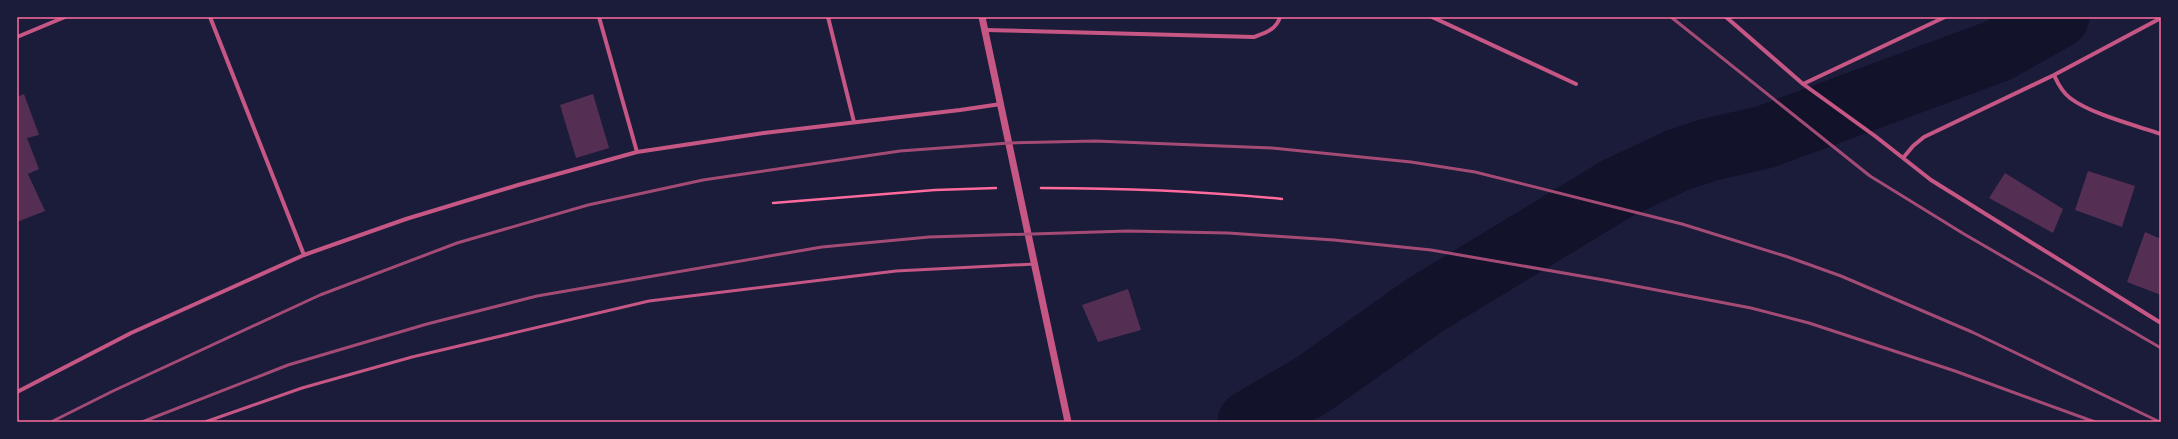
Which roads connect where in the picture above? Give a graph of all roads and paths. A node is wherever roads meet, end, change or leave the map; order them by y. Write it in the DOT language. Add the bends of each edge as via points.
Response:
graph roads {
  1 [pos="65,17"];
  2 [pos="210,17"];
  3 [pos="599,17"];
  4 [pos="828,17"];
  5 [pos="982,17"];
  6 [pos="1280,17"];
  7 [pos="1432,17"];
  8 [pos="1726,17"];
  9 [pos="1945,17"];
  10 [pos="2161,18"];
  11 [pos="985,30"];
  12 [pos="17,37"];
  13 [pos="2054,75"];
  14 [pos="1576,84"];
  15 [pos="1803,84"];
  16 [pos="1001,104"];
  17 [pos="854,122"];
  18 [pos="2161,134"];
  19 [pos="637,152"];
  20 [pos="1903,158"];
  21 [pos="304,255"];
  22 [pos="1035,264"];
  23 [pos="2161,323"];
  24 [pos="17,392"];
  25 [pos="205,422"];
  26 [pos="1068,422"];
  1 -- 12 [label="street"];
  2 -- 21 [label="street"];
  3 -- 19 [label="street"];
  4 -- 17 [label="street"];
  5 -- 11 [label="street"];
  6 -- 11 [label="street" via="1278,24 1267,33 1254,37"];
  7 -- 14 [label="street"];
  8 -- 15 [label="street"];
  9 -- 15 [label="street"];
  10 -- 13 [label="street"];
  11 -- 16 [label="street"];
  13 -- 18 [label="street" via="2065,93 2084,106"];
  13 -- 20 [label="street" via="1924,137"];
  15 -- 20 [label="street"];
  16 -- 17 [label="street"];
  16 -- 22 [label="street"];
  17 -- 19 [label="street"];
  19 -- 21 [label="street" via="406,219"];
  20 -- 23 [label="street" via="1931,180 1985,215"];
  21 -- 24 [label="street" via="131,332"];
  22 -- 25 [label="lane" via="896,271 649,301 412,357 302,388"];
  22 -- 26 [label="street"];
}
